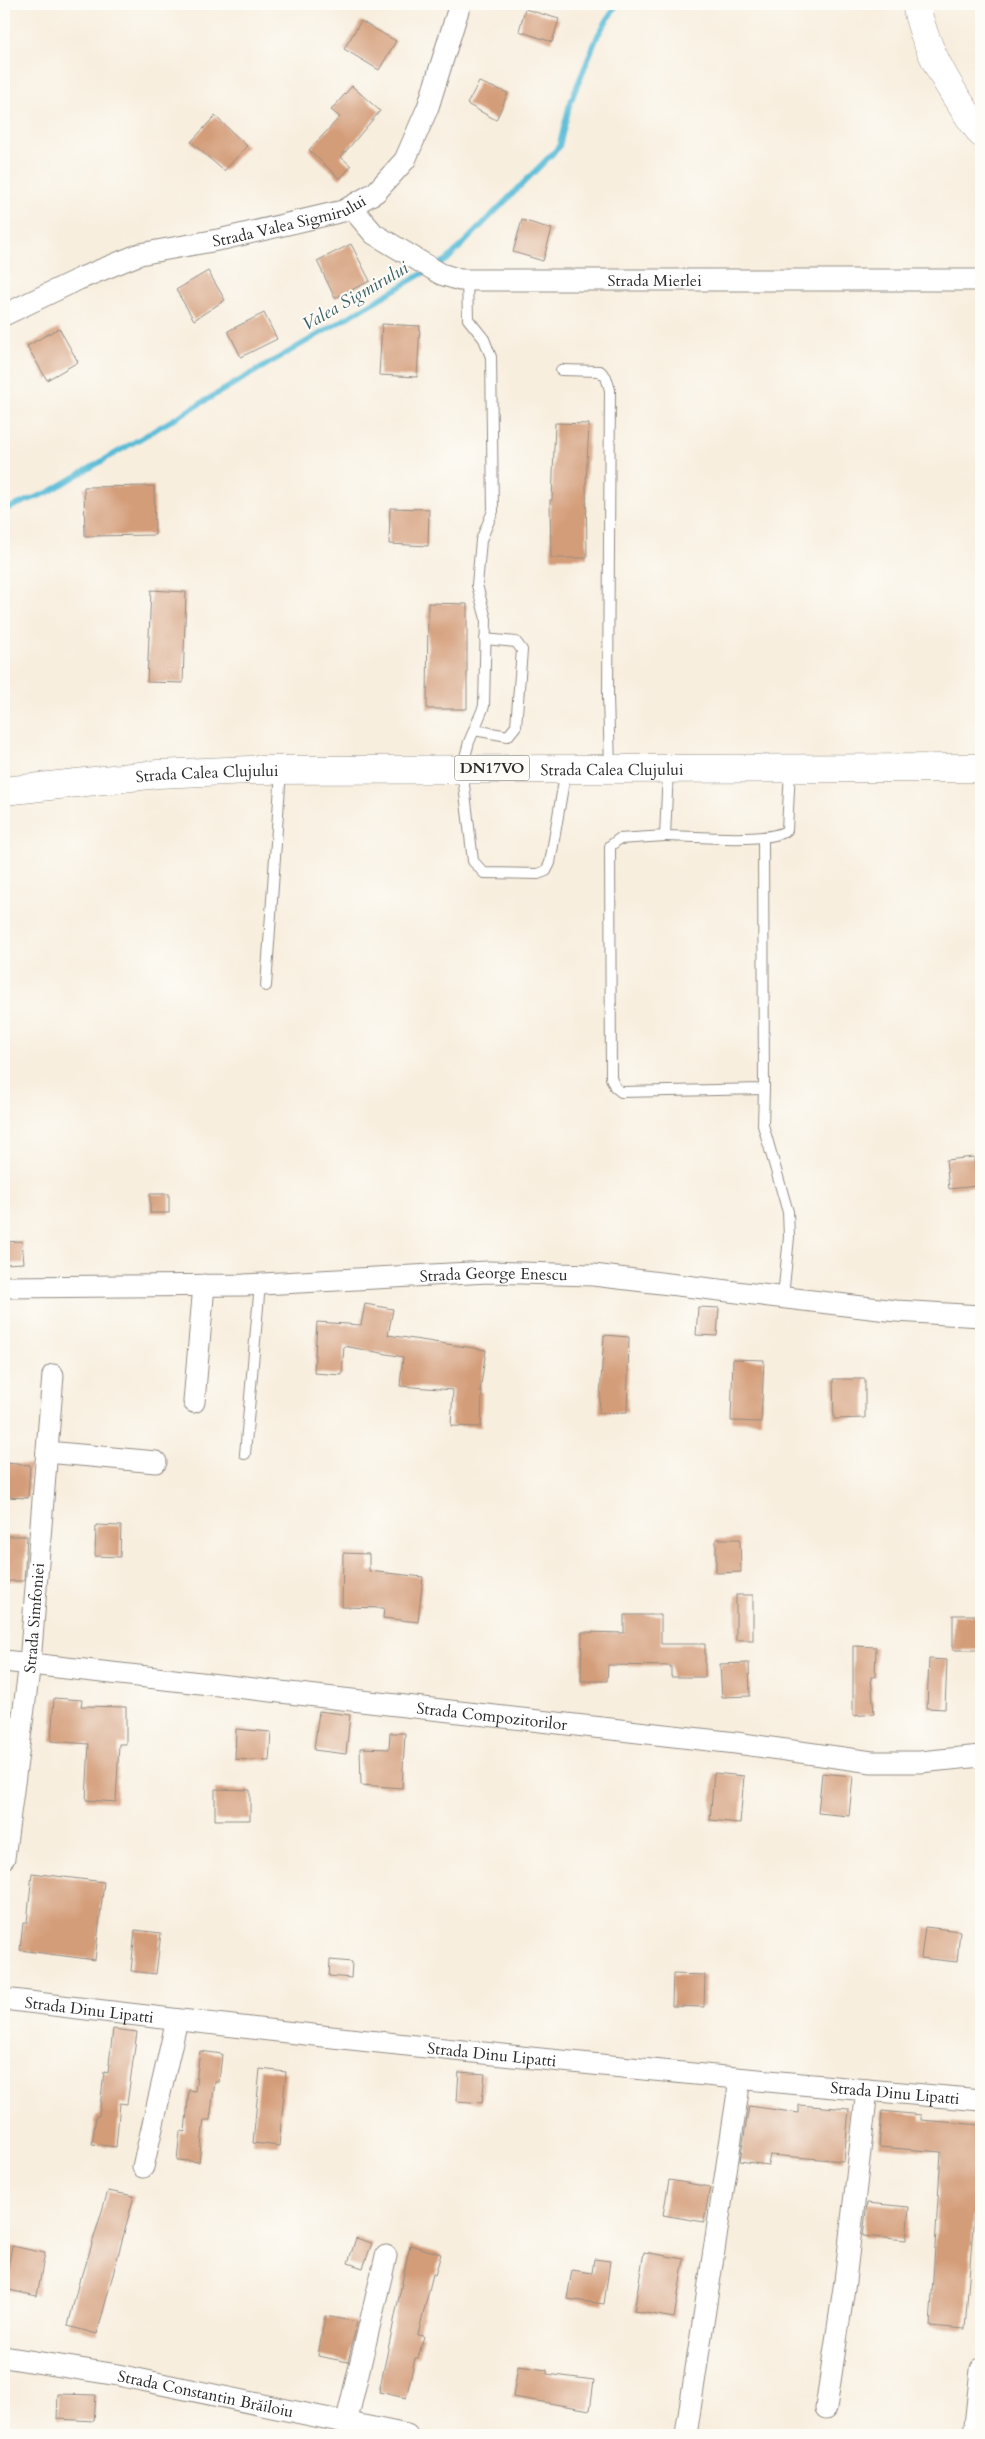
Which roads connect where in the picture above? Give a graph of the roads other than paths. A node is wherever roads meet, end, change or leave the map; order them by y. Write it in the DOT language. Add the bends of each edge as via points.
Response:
graph roads {
  1 [pos="460,4"];
  2 [pos="916,4"];
  3 [pos="981,133"];
  4 [pos="351,207"];
  5 [pos="467,280"];
  6 [pos="981,280"];
  7 [pos="4,315"];
  8 [pos="561,370"];
  9 [pos="485,639"];
  10 [pos="474,730"];
  11 [pos="462,768"];
  12 [pos="566,768"];
  13 [pos="610,768"];
  14 [pos="668,768"];
  15 [pos="791,768"];
  16 [pos="981,768"];
  17 [pos="282,769"];
  18 [pos="4,791"];
  19 [pos="664,836"];
  20 [pos="763,838"];
  21 [pos="266,986"];
  22 [pos="764,1090"];
  23 [pos="260,1284"];
  24 [pos="204,1285"];
  25 [pos="4,1287"];
  26 [pos="783,1297"];
  27 [pos="981,1316"];
  28 [pos="53,1375"];
  29 [pos="194,1402"];
  30 [pos="47,1452"];
  31 [pos="245,1454"];
  32 [pos="156,1462"];
  33 [pos="4,1661"];
  34 [pos="30,1663"];
  35 [pos="981,1756"];
  36 [pos="4,1852"];
  37 [pos="4,1999"];
  38 [pos="176,2020"];
  39 [pos="740,2079"];
  40 [pos="867,2090"];
  41 [pos="981,2100"];
  42 [pos="143,2167"];
  43 [pos="386,2256"];
  44 [pos="4,2357"];
  45 [pos="981,2369"];
  46 [pos="826,2408"];
  47 [pos="346,2424"];
  48 [pos="407,2435"];
  49 [pos="686,2435"];
  50 [pos="974,2435"];
  1 -- 4 [label="street, Strada Valea Sigmirului" via="428,107 405,160 376,192"];
  2 -- 3 [label="main road" via="931,48 950,87"];
  4 -- 5 [label="street, Strada Mierlei" via="374,234 434,270"];
  4 -- 7 [label="street, Strada Valea Sigmirului" via="232,237 140,254"];
  5 -- 6 [label="street, Strada Mierlei"];
  5 -- 9 [label="lane" via="468,319 484,339 491,357 493,511 481,540 477,585 486,619"];
  8 -- 13 [label="lane" via="600,371 606,377 610,390"];
  9 -- 10 [label="lane" via="484,706"];
  9 -- 10 [label="lane" via="516,642 522,650 516,726 508,736"];
  10 -- 11 [label="lane"];
  11 -- 12 [label="main road, Strada Calea Clujului / DN17VO"];
  11 -- 12 [label="lane" via="473,861 484,873 538,874 550,864"];
  11 -- 17 [label="main road, Strada Calea Clujului / DN17VO"];
  12 -- 13 [label="main road, Strada Calea Clujului / DN17VO"];
  13 -- 14 [label="main road, Strada Calea Clujului / DN17VO"];
  14 -- 15 [label="main road, Strada Calea Clujului / DN17VO"];
  14 -- 19 [label="lane"];
  15 -- 16 [label="main road, Strada Calea Clujului / DN17VO"];
  15 -- 20 [label="lane" via="787,830 781,835"];
  17 -- 18 [label="main road, Strada Calea Clujului / DN17VO" via="158,774"];
  17 -- 21 [label="lane"];
  19 -- 20 [label="lane"];
  19 -- 22 [label="lane" via="619,838 610,846 611,1078 621,1092"];
  20 -- 22 [label="lane"];
  22 -- 26 [label="lane" via="763,1125 788,1212"];
  23 -- 24 [label="street, Strada George Enescu"];
  23 -- 26 [label="street, Strada George Enescu" via="488,1272 593,1275"];
  23 -- 31 [label="lane"];
  24 -- 25 [label="street, Strada George Enescu"];
  24 -- 29 [label="street"];
  26 -- 27 [label="street, Strada George Enescu"];
  28 -- 30 [label="street, Strada Simfoniei"];
  30 -- 32 [label="street"];
  30 -- 34 [label="street, Strada Simfoniei"];
  33 -- 34 [label="street, Strada Compozitorilor"];
  34 -- 35 [label="street, Strada Compozitorilor" via="736,1743 872,1762 920,1762"];
  34 -- 36 [label="street, Strada Simfoniei"];
  37 -- 38 [label="street, Strada Dinu Lipatti"];
  38 -- 39 [label="street, Strada Dinu Lipatti"];
  38 -- 42 [label="street"];
  39 -- 40 [label="street, Strada Dinu Lipatti"];
  39 -- 49 [label="street"];
  40 -- 41 [label="street, Strada Dinu Lipatti"];
  40 -- 46 [label="street" via="845,2281"];
  43 -- 47 [label="street"];
  44 -- 47 [label="street, Strada Constantin Brăiloiu" via="118,2375"];
  45 -- 50 [label="street"];
  47 -- 48 [label="street, Strada Constantin Brăiloiu"];
}
